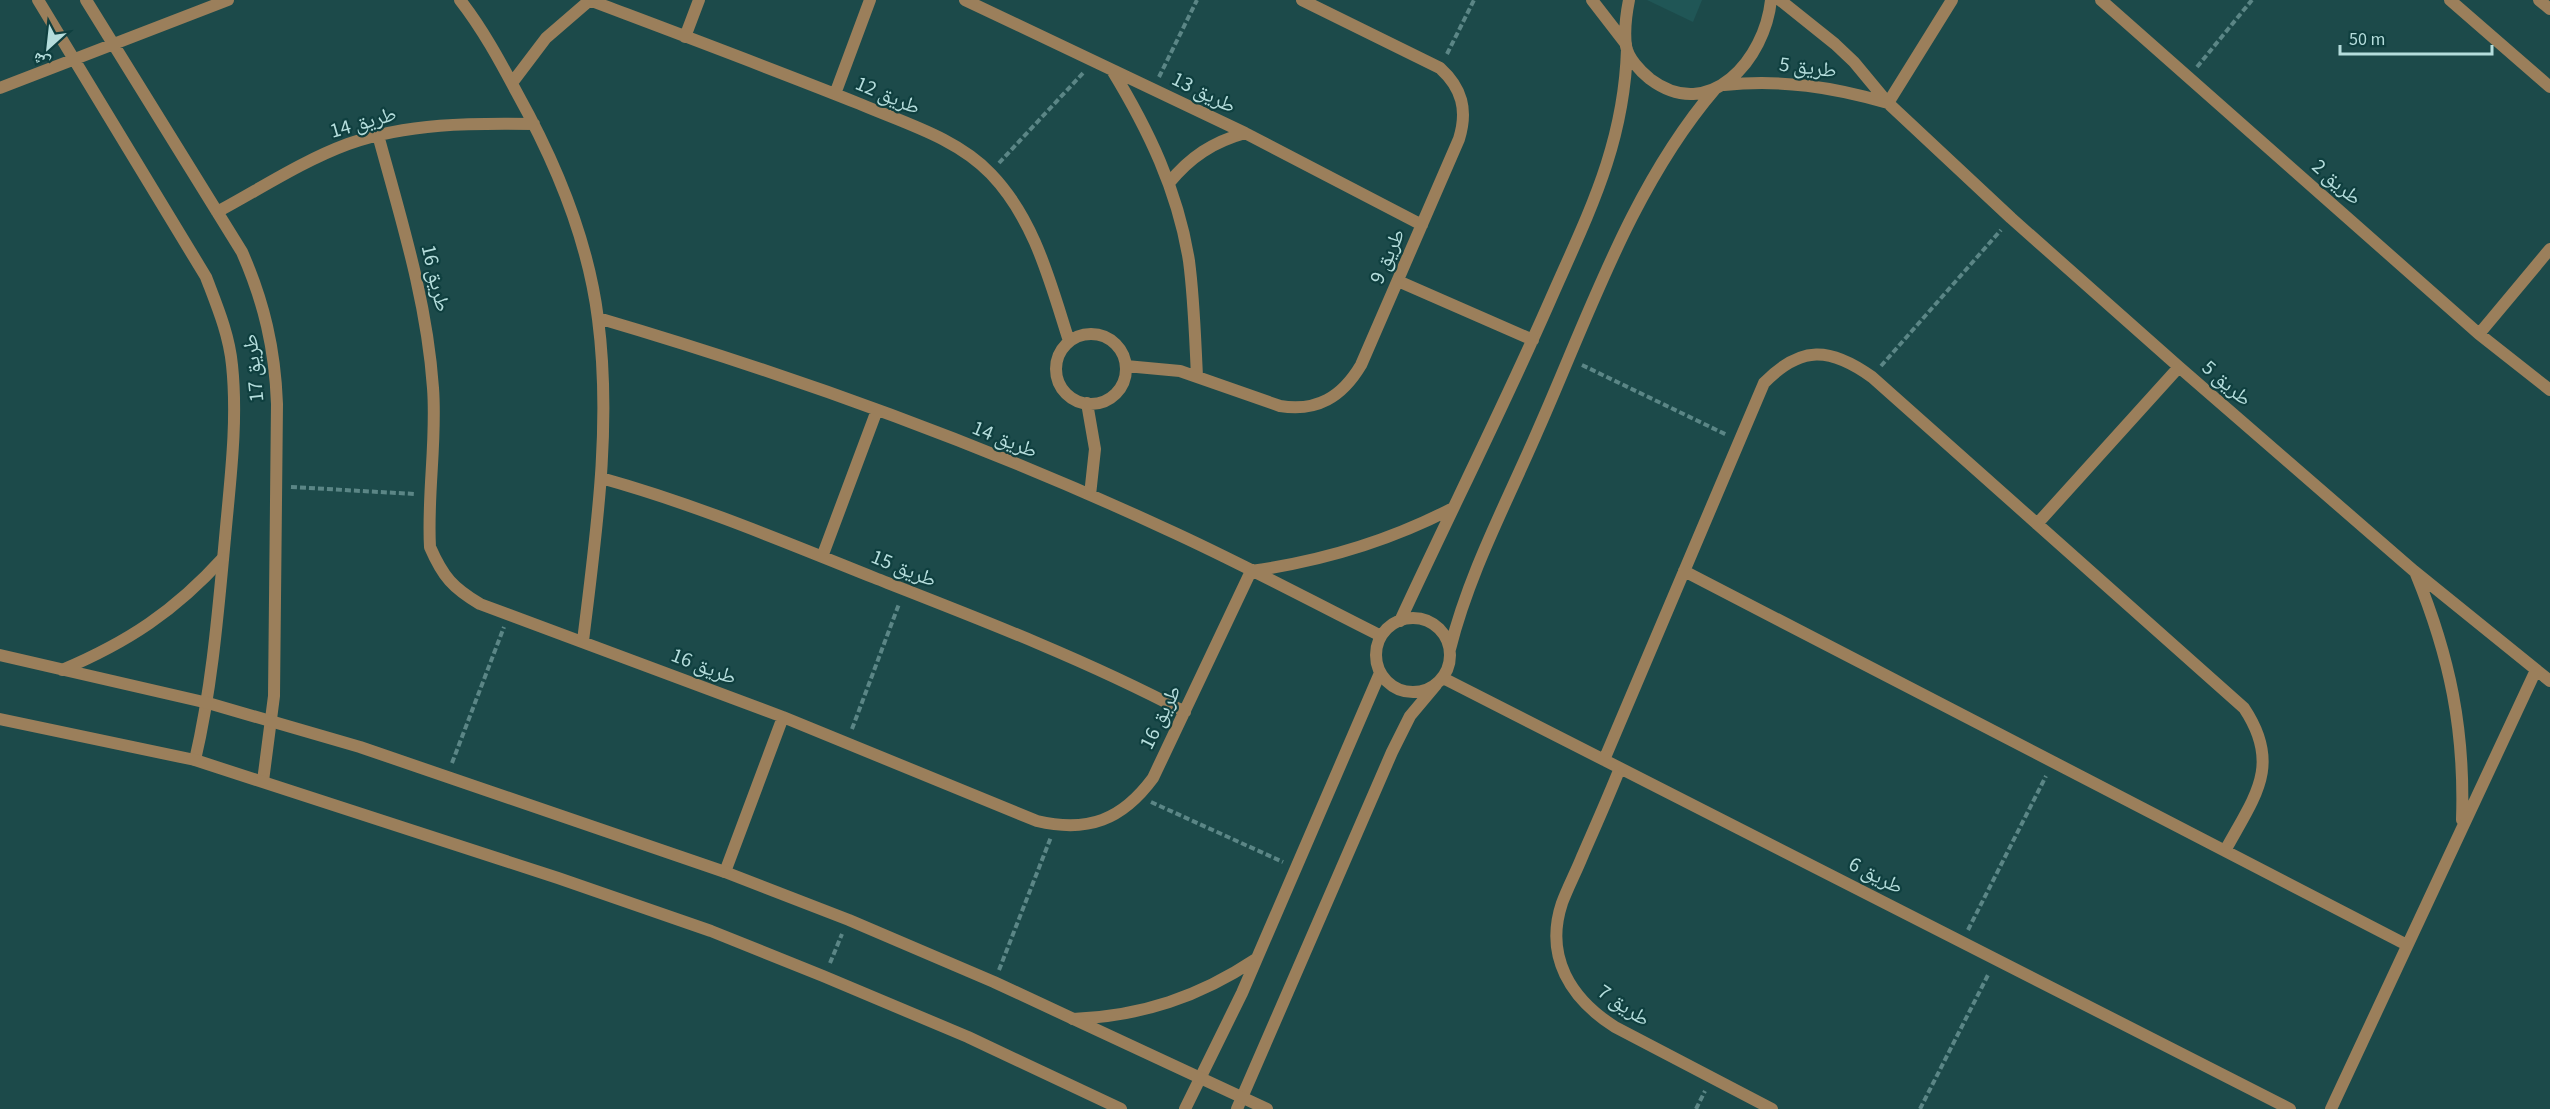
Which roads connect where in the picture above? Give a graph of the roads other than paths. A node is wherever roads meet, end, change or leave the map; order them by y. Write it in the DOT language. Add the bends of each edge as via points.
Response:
graph roads {
  1 [pos="38,0"];
  2 [pos="86,0"];
  3 [pos="228,0"];
  4 [pos="460,0"];
  5 [pos="589,0"];
  6 [pos="699,0"];
  7 [pos="870,0"];
  8 [pos="965,0"];
  9 [pos="1302,0"];
  10 [pos="1592,0"];
  11 [pos="1629,0"];
  12 [pos="1771,0"];
  13 [pos="1780,0"];
  14 [pos="1952,0"];
  15 [pos="2101,0"];
  16 [pos="2450,0"];
  17 [pos="2539,0"];
  18 [pos="2550,9"];
  19 [pos="685,37"];
  20 [pos="114,45"];
  21 [pos="1627,47"];
  22 [pos="76,59"];
  23 [pos="1112,69"];
  24 [pos="512,83"];
  25 [pos="2550,87"];
  26 [pos="0,88"];
  27 [pos="1718,88"];
  28 [pos="835,94"];
  29 [pos="1888,103"];
  30 [pos="534,124"];
  31 [pos="1245,134"];
  32 [pos="378,135"];
  33 [pos="1169,183"];
  34 [pos="218,212"];
  35 [pos="1422,225"];
  36 [pos="2550,249"];
  37 [pos="1398,281"];
  38 [pos="598,318"];
  39 [pos="2479,334"];
  40 [pos="1533,340"];
  41 [pos="1069,341"];
  42 [pos="1126,366"];
  43 [pos="2179,367"];
  44 [pos="1197,376"];
  45 [pos="2550,390"];
  46 [pos="1087,403"];
  47 [pos="877,410"];
  48 [pos="601,478"];
  49 [pos="1090,495"];
  50 [pos="1451,509"];
  51 [pos="2037,524"];
  52 [pos="822,556"];
  53 [pos="223,558"];
  54 [pos="1251,571"];
  55 [pos="1684,571"];
  56 [pos="2414,571"];
  57 [pos="1400,621"];
  58 [pos="1381,636"];
  59 [pos="583,641"];
  60 [pos="1450,649"];
  61 [pos="0,655"];
  62 [pos="62,670"];
  63 [pos="2536,670"];
  64 [pos="1380,673"];
  65 [pos="1439,681"];
  66 [pos="2550,681"];
  67 [pos="208,704"];
  68 [pos="1185,712"];
  69 [pos="783,717"];
  70 [pos="0,719"];
  71 [pos="272,721"];
  72 [pos="195,760"];
  73 [pos="1604,760"];
  74 [pos="1620,768"];
  75 [pos="263,781"];
  76 [pos="2462,827"];
  77 [pos="2226,849"];
  78 [pos="725,872"];
  79 [pos="2408,945"];
  80 [pos="1257,958"];
  81 [pos="1073,1019"];
  82 [pos="1201,1078"];
  83 [pos="1242,1097"];
  84 [pos="1121,1109"];
  85 [pos="1185,1109"];
  86 [pos="1237,1109"];
  87 [pos="1267,1109"];
  88 [pos="1772,1109"];
  89 [pos="2290,1109"];
  90 [pos="2331,1109"];
  1 -- 22 [label="street, طريق 17"];
  2 -- 20 [label="street, طريق 17"];
  3 -- 20 [label="street"];
  4 -- 24 [label="street"];
  5 -- 19 [label="street, طريق 12"];
  5 -- 24 [label="street" via="546,38"];
  6 -- 19 [label="street"];
  7 -- 28 [label="street"];
  8 -- 23 [label="street, طريق 13"];
  9 -- 35 [label="street, طريق 9" via="1440,68 1460,93 1464,124"];
  10 -- 21 [label="street, طريق 5"];
  11 -- 21 [label="street"];
  12 -- 27 [label="street" via="1758,46 1748,61"];
  13 -- 29 [label="street, طريق 5" via="1854,62"];
  14 -- 29 [label="street"];
  15 -- 39 [label="street, طريق 2"];
  16 -- 25 [label="street"];
  17 -- 18 [label="street"];
  19 -- 28 [label="street, طريق 12"];
  20 -- 22 [label="street"];
  20 -- 34 [label="street, طريق 17"];
  21 -- 27 [label="street, طريق 5" via="1643,73 1658,85 1676,92"];
  21 -- 40 [label="street" via="1621,113 1605,175"];
  22 -- 26 [label="street"];
  22 -- 53 [label="street, طريق 17" via="206,277 222,319 232,363 234,409"];
  23 -- 31 [label="street, طريق 13"];
  23 -- 33 [label="street" via="1153,143"];
  24 -- 30 [label="street"];
  27 -- 29 [label="street, طريق 5" via="1778,81"];
  27 -- 60 [label="street" via="1678,136 1648,186 1471,583"];
  28 -- 41 [label="street, طريق 12" via="956,147 990,173 1015,203 1034,238"];
  29 -- 43 [label="street, طريق 5"];
  30 -- 32 [label="street, طريق 14" via="448,124"];
  30 -- 38 [label="street" via="575,218"];
  31 -- 33 [label="street" via="1227,138 1203,151"];
  31 -- 35 [label="street, طريق 13"];
  32 -- 34 [label="street, طريق 14" via="318,156"];
  32 -- 59 [label="street, طريق 16" via="419,281 429,336 434,390 430,547 440,570 456,590 480,604"];
  33 -- 44 [label="street" via="1188,259"];
  34 -- 71 [label="street, طريق 17" via="258,288 276,365"];
  35 -- 37 [label="street, طريق 9"];
  36 -- 39 [label="street"];
  37 -- 40 [label="street"];
  37 -- 44 [label="street, طريق 9" via="1353,379 1328,401 1296,408 1280,406"];
  38 -- 47 [label="street, طريق 14" via="739,361"];
  38 -- 48 [label="street" via="603,409"];
  39 -- 45 [label="street, طريق 2"];
  40 -- 50 [label="street"];
  41 -- 42 [label="street" via="1089,333 1100,335 1118,346"];
  41 -- 46 [label="street" via="1056,360 1059,383 1075,400"];
  42 -- 44 [label="street, طريق 9" via="1162,368"];
  42 -- 46 [label="street" via="1119,389 1104,400"];
  43 -- 51 [label="street"];
  43 -- 56 [label="street, طريق 5"];
  46 -- 49 [label="street" via="1095,449"];
  47 -- 49 [label="street, طريق 14"];
  47 -- 52 [label="street"];
  48 -- 52 [label="street, طريق 15" via="690,506"];
  48 -- 59 [label="street"];
  49 -- 54 [label="street, طريق 14"];
  50 -- 54 [label="street" via="1375,544 1293,566"];
  50 -- 57 [label="street"];
  51 -- 55 [label="street" via="1872,377 1849,361 1826,354 1802,356 1780,366 1764,383"];
  51 -- 77 [label="street" via="2227,692 2259,729 2264,754 2261,780"];
  52 -- 68 [label="street, طريق 15" via="1079,660"];
  53 -- 62 [label="street" via="167,613 134,635"];
  53 -- 67 [label="street, طريق 17"];
  54 -- 58 [label="street, طريق 14"];
  54 -- 68 [label="street, طريق 16"];
  55 -- 73 [label="street"];
  55 -- 77 [label="street"];
  56 -- 63 [label="street, طريق 5"];
  56 -- 76 [label="street" via="2435,620 2460,722 2464,774"];
  57 -- 58 [label="street"];
  57 -- 60 [label="street" via="1427,621 1442,632"];
  58 -- 64 [label="street" via="1376,655"];
  59 -- 69 [label="street, طريق 16"];
  60 -- 65 [label="street" via="1448,669"];
  61 -- 62 [label="street"];
  62 -- 67 [label="street"];
  63 -- 66 [label="street, طريق 5"];
  63 -- 76 [label="street"];
  64 -- 65 [label="street" via="1392,687 1410,693"];
  64 -- 80 [label="street"];
  65 -- 73 [label="street, طريق 6"];
  65 -- 83 [label="street" via="1410,716 1392,752"];
  67 -- 71 [label="street"];
  67 -- 72 [label="street, طريق 17"];
  68 -- 69 [label="street, طريق 16" via="1153,778 1139,796 1124,810 1080,826 1056,825 1019,814"];
  69 -- 78 [label="street"];
  70 -- 72 [label="street"];
  71 -- 75 [label="street, طريق 17"];
  71 -- 78 [label="street" via="447,776"];
  72 -- 75 [label="street"];
  73 -- 74 [label="street, طريق 6"];
  74 -- 88 [label="street, طريق 7" via="1562,904 1557,933 1560,962 1572,989 1591,1012 1615,1027"];
  74 -- 89 [label="street, طريق 6"];
  75 -- 84 [label="street" via="711,931 968,1037"];
  76 -- 79 [label="street"];
  77 -- 79 [label="street"];
  78 -- 81 [label="street" via="849,920"];
  79 -- 90 [label="street"];
  80 -- 81 [label="street" via="1201,992 1170,1004 1106,1018"];
  80 -- 82 [label="street"];
  81 -- 82 [label="street"];
  82 -- 83 [label="street"];
  82 -- 85 [label="street"];
  83 -- 86 [label="street"];
  83 -- 87 [label="street"];
}
